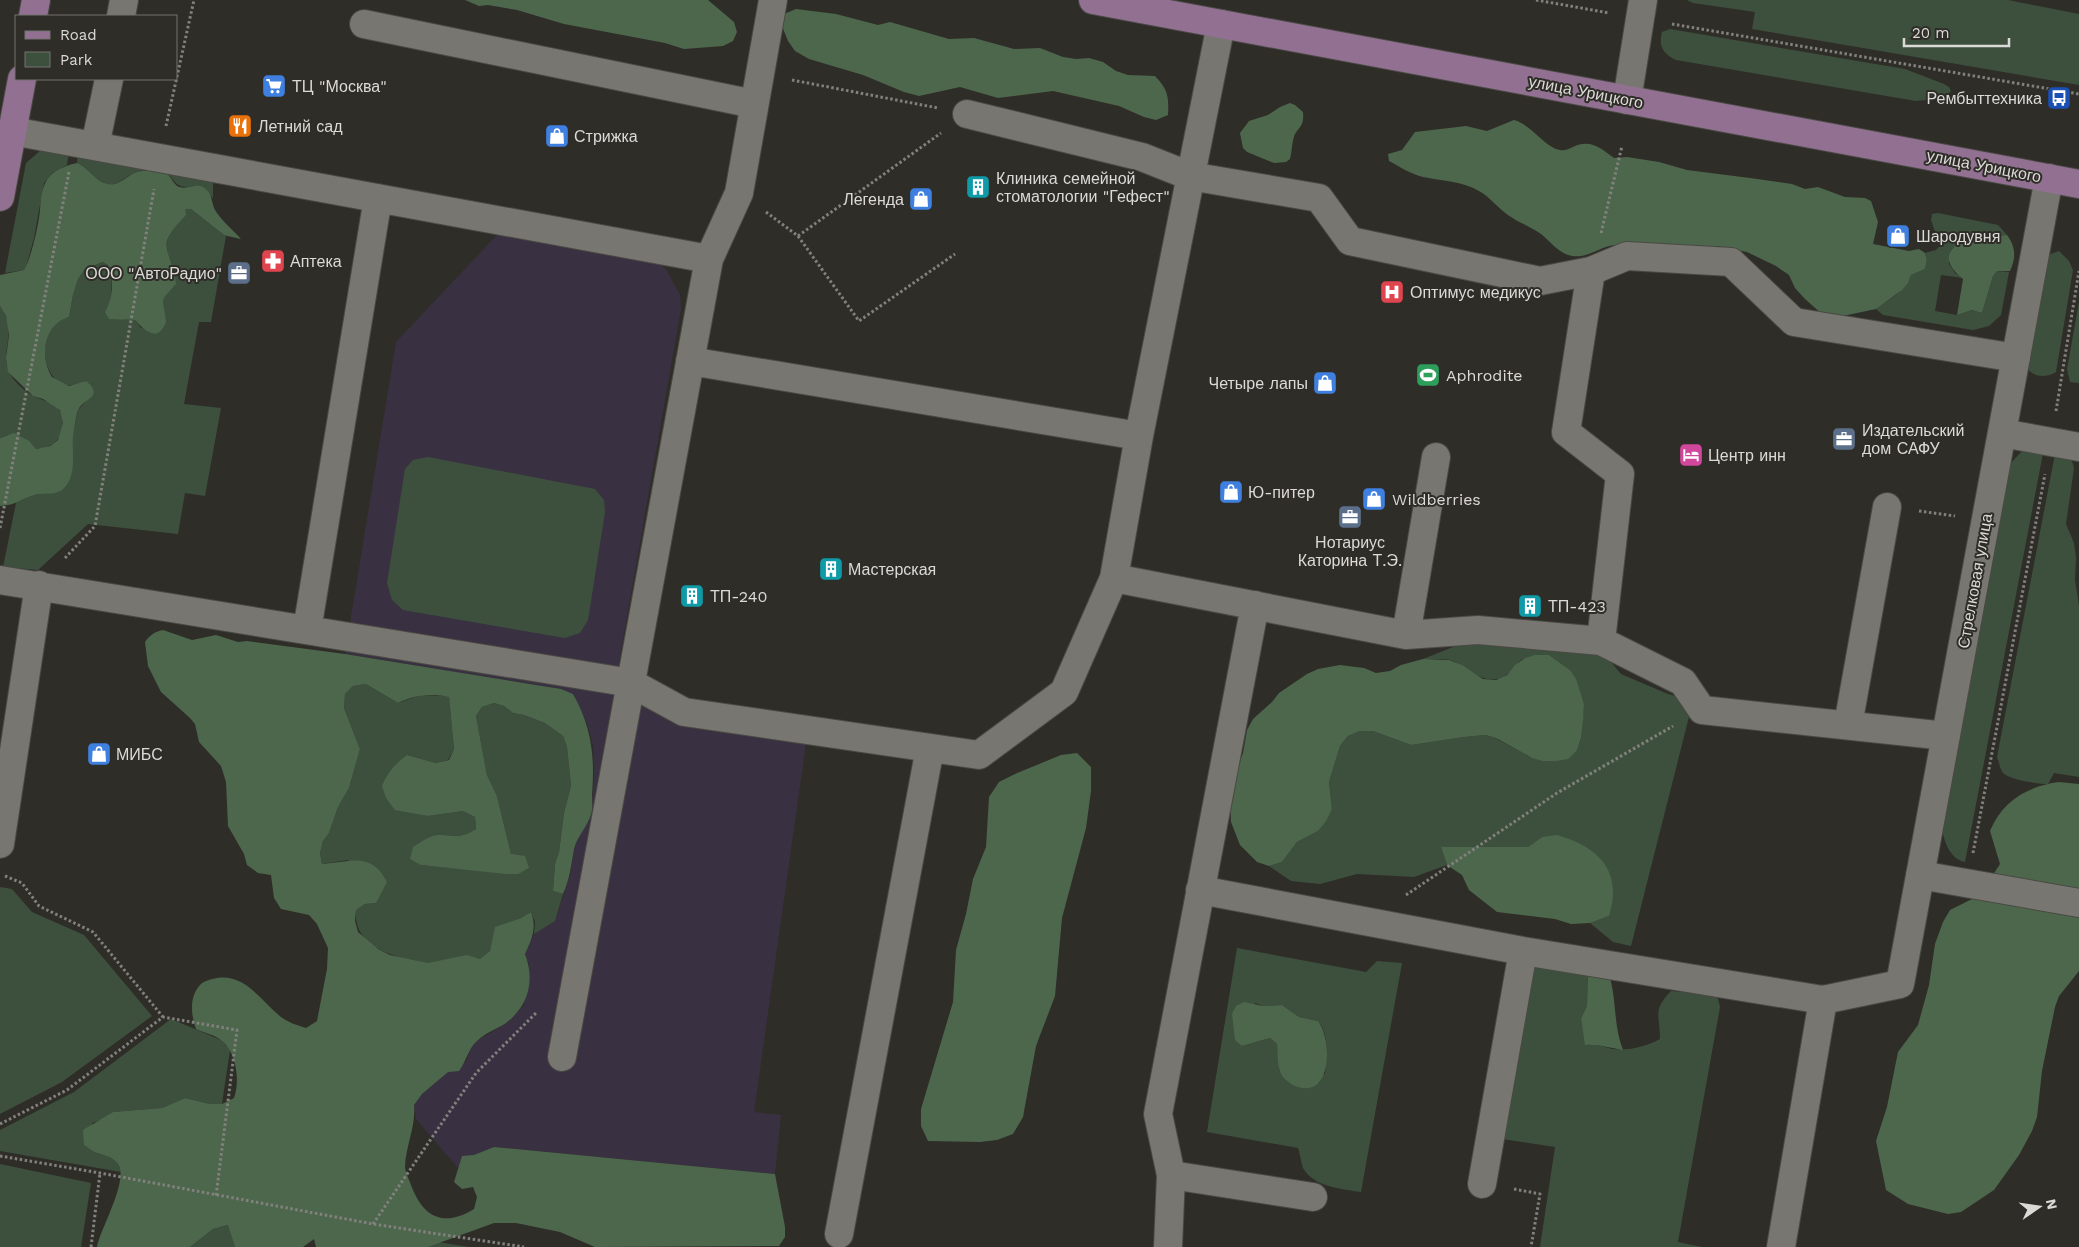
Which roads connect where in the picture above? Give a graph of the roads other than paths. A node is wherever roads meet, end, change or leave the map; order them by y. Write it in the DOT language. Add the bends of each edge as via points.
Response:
graph roads {
  1 [pos="36,0"];
  2 [pos="124,0"];
  3 [pos="773,0"];
  4 [pos="1093,0"];
  5 [pos="1165,6"];
  6 [pos="1641,9"];
  7 [pos="33,15"];
  8 [pos="121,15"];
  9 [pos="364,24"];
  10 [pos="1220,24"];
  11 [pos="22,80"];
  12 [pos="109,80"];
  13 [pos="1627,100"];
  14 [pos="754,104"];
  15 [pos="967,114"];
  16 [pos="12,131"];
  17 [pos="85,144"];
  18 [pos="1190,176"];
  19 [pos="2049,178"];
  20 [pos="2079,184"];
  21 [pos="0,197"];
  22 [pos="378,198"];
  23 [pos="709,259"];
  24 [pos="1591,271"];
  25 [pos="2016,358"];
  26 [pos="690,361"];
  27 [pos="2002,433"];
  28 [pos="1139,436"];
  29 [pos="2079,447"];
  30 [pos="1436,457"];
  31 [pos="1887,507"];
  32 [pos="1114,578"];
  33 [pos="0,580"];
  34 [pos="39,586"];
  35 [pos="1255,605"];
  36 [pos="307,630"];
  37 [pos="1406,634"];
  38 [pos="1601,641"];
  39 [pos="631,683"];
  40 [pos="1848,725"];
  41 [pos="1946,736"];
  42 [pos="930,748"];
  43 [pos="0,844"];
  44 [pos="1920,875"];
  45 [pos="1200,890"];
  46 [pos="2079,903"];
  47 [pos="1523,951"];
  48 [pos="1822,1000"];
  49 [pos="562,1057"];
  50 [pos="1171,1175"];
  51 [pos="1482,1184"];
  52 [pos="1313,1197"];
  53 [pos="839,1234"];
  54 [pos="1168,1247"];
  55 [pos="1781,1247"];
  1 -- 7 [label="main road"];
  2 -- 8 [label="street"];
  3 -- 14 [label="street"];
  4 -- 5 [label="main road, улица Урицкого"];
  5 -- 10 [label="main road, улица Урицкого"];
  6 -- 13 [label="street"];
  9 -- 14 [label="street"];
  10 -- 13 [label="main road, улица Урицкого"];
  10 -- 18 [label="street"];
  11 -- 16 [label="main road"];
  12 -- 17 [label="street"];
  13 -- 19 [label="main road, улица Урицкого"];
  14 -- 23 [label="street" via="739,193"];
  15 -- 18 [label="street" via="1142,156"];
  16 -- 17 [label="street"];
  16 -- 21 [label="main road"];
  17 -- 22 [label="street"];
  18 -- 24 [label="street" via="1319,198 1350,241 1540,281"];
  18 -- 28 [label="street"];
  19 -- 20 [label="main road, улица Урицкого"];
  19 -- 25 [label="street, Стрелковая улица"];
  22 -- 23 [label="street"];
  22 -- 36 [label="street"];
  23 -- 26 [label="street"];
  24 -- 25 [label="street" via="1627,256 1731,262 1794,322"];
  24 -- 38 [label="street" via="1566,432 1620,474"];
  25 -- 27 [label="street, Стрелковая улица"];
  26 -- 28 [label="street"];
  26 -- 39 [label="street"];
  27 -- 29 [label="street"];
  27 -- 41 [label="street, Стрелковая улица"];
  28 -- 32 [label="street"];
  30 -- 37 [label="street"];
  31 -- 40 [label="street"];
  32 -- 35 [label="street"];
  32 -- 42 [label="street" via="1064,692 979,755"];
  33 -- 34 [label="street"];
  34 -- 36 [label="street"];
  34 -- 43 [label="street"];
  35 -- 37 [label="street"];
  35 -- 45 [label="street"];
  36 -- 39 [label="street"];
  37 -- 38 [label="street" via="1478,630"];
  38 -- 40 [label="street" via="1683,682 1702,710"];
  39 -- 42 [label="street" via="684,712"];
  39 -- 49 [label="street"];
  40 -- 41 [label="street"];
  41 -- 44 [label="street, Стрелковая улица"];
  42 -- 53 [label="street"];
  44 -- 46 [label="street"];
  44 -- 48 [label="street, Стрелковая улица" via="1900,984"];
  45 -- 47 [label="street"];
  45 -- 50 [label="street" via="1158,1114"];
  47 -- 48 [label="street"];
  47 -- 51 [label="street"];
  48 -- 55 [label="street"];
  50 -- 52 [label="street"];
  50 -- 54 [label="street"];
}
